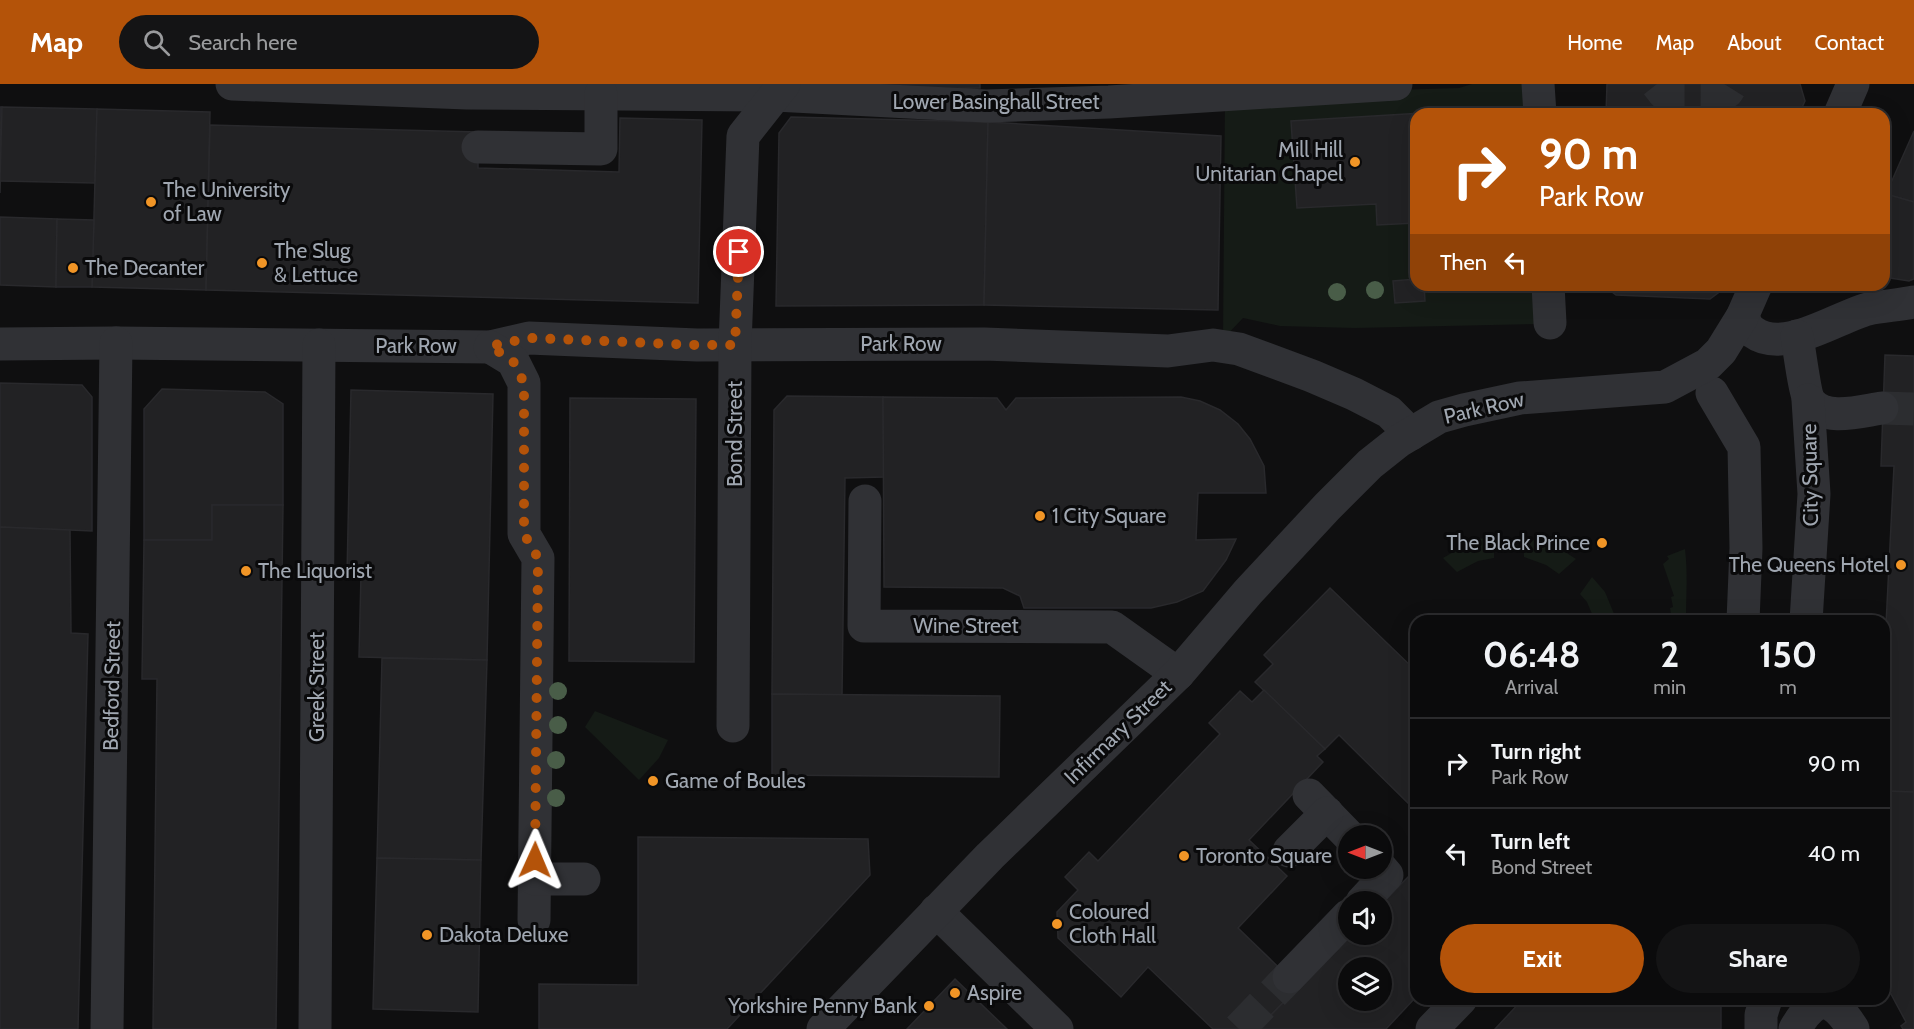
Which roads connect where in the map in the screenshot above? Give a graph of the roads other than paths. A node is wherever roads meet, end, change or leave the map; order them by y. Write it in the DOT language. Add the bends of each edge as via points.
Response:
graph roads {
  1 [pos="232,84"];
  2 [pos="1396,84"];
  3 [pos="1538,84"];
  4 [pos="1853,84"];
  5 [pos="467,89"];
  6 [pos="519,89"];
  7 [pos="779,90"];
  8 [pos="601,94"];
  9 [pos="1540,108"];
  10 [pos="1843,108"];
  11 [pos="478,147"];
  12 [pos="1548,291"];
  13 [pos="1753,291"];
  14 [pos="1914,302"];
  15 [pos="1742,317"];
  16 [pos="1550,323"];
  17 [pos="1793,337"];
  18 [pos="116,343"];
  19 [pos="0,344"];
  20 [pos="319,345"];
  21 [pos="735,345"];
  22 [pos="490,346"];
  23 [pos="1712,393"];
  24 [pos="1808,400"];
  25 [pos="1882,408"];
  26 [pos="1410,434"];
  27 [pos="865,501"];
  28 [pos="1743,615"];
  29 [pos="1806,615"];
  30 [pos="1178,674"];
  31 [pos="733,726"];
  32 [pos="1328,814"];
  33 [pos="1289,851"];
  34 [pos="535,879"];
  35 [pos="584,879"];
  36 [pos="1384,879"];
  37 [pos="1373,891"];
  38 [pos="936,911"];
  39 [pos="534,920"];
  40 [pos="1338,926"];
  41 [pos="1289,977"];
  42 [pos="1455,1005"];
  43 [pos="1764,1005"];
  44 [pos="1812,1011"];
  45 [pos="107,1029"];
  46 [pos="315,1029"];
  47 [pos="824,1029"];
  48 [pos="1057,1029"];
  49 [pos="1432,1029"];
  50 [pos="1761,1029"];
  51 [pos="1853,1029"];
  1 -- 5 [label="street, Lower Basinghall Street"];
  2 -- 7 [label="street, Lower Basinghall Street" via="998,106 834,100"];
  3 -- 9 [label="street"];
  4 -- 10 [label="street"];
  5 -- 6 [label="street, Lower Basinghall Street"];
  6 -- 8 [label="street, Lower Basinghall Street"];
  7 -- 8 [label="street, Lower Basinghall Street"];
  7 -- 21 [label="street, Bond Street" via="743,136"];
  8 -- 11 [label="street" via="601,149"];
  12 -- 16 [label="street"];
  13 -- 15 [label="street, Park Row"];
  14 -- 17 [label="street" via="1868,309"];
  15 -- 17 [label="street" via="1753,332 1763,337"];
  15 -- 26 [label="street, Park Row" via="1708,364 1665,387 1520,398 1439,417"];
  17 -- 24 [label="street, City Square"];
  18 -- 19 [label="street, Park Row"];
  18 -- 20 [label="street, Park Row"];
  18 -- 45 [label="street, Bedford Street"];
  20 -- 22 [label="street, Park Row"];
  20 -- 46 [label="street, Greek Street"];
  21 -- 22 [label="street, Park Row" via="530,338"];
  21 -- 26 [label="street, Park Row" via="984,344 1168,351 1213,345 1239,349 1354,394 1389,412"];
  21 -- 31 [label="street, Bond Street"];
  22 -- 34 [label="street" via="513,361 524,383 524,534 538,558"];
  23 -- 28 [label="street" via="1744,447"];
  24 -- 25 [label="street" via="1822,412"];
  24 -- 29 [label="street, City Square" via="1814,494"];
  26 -- 30 [label="street, Infirmary Street" via="1370,464 1327,507"];
  27 -- 30 [label="street, Wine Street" via="864,626 1112,627"];
  30 -- 38 [label="street, Infirmary Street"];
  32 -- 33 [label="street"];
  34 -- 35 [label="street"];
  34 -- 39 [label="street"];
  36 -- 37 [label="street"];
  38 -- 47 [label="street, Infirmary Street"];
  38 -- 48 [label="street"];
  40 -- 41 [label="street"];
  42 -- 49 [label="street"];
  43 -- 50 [label="street"];
  44 -- 51 [label="street" via="1834,1005"];
}
